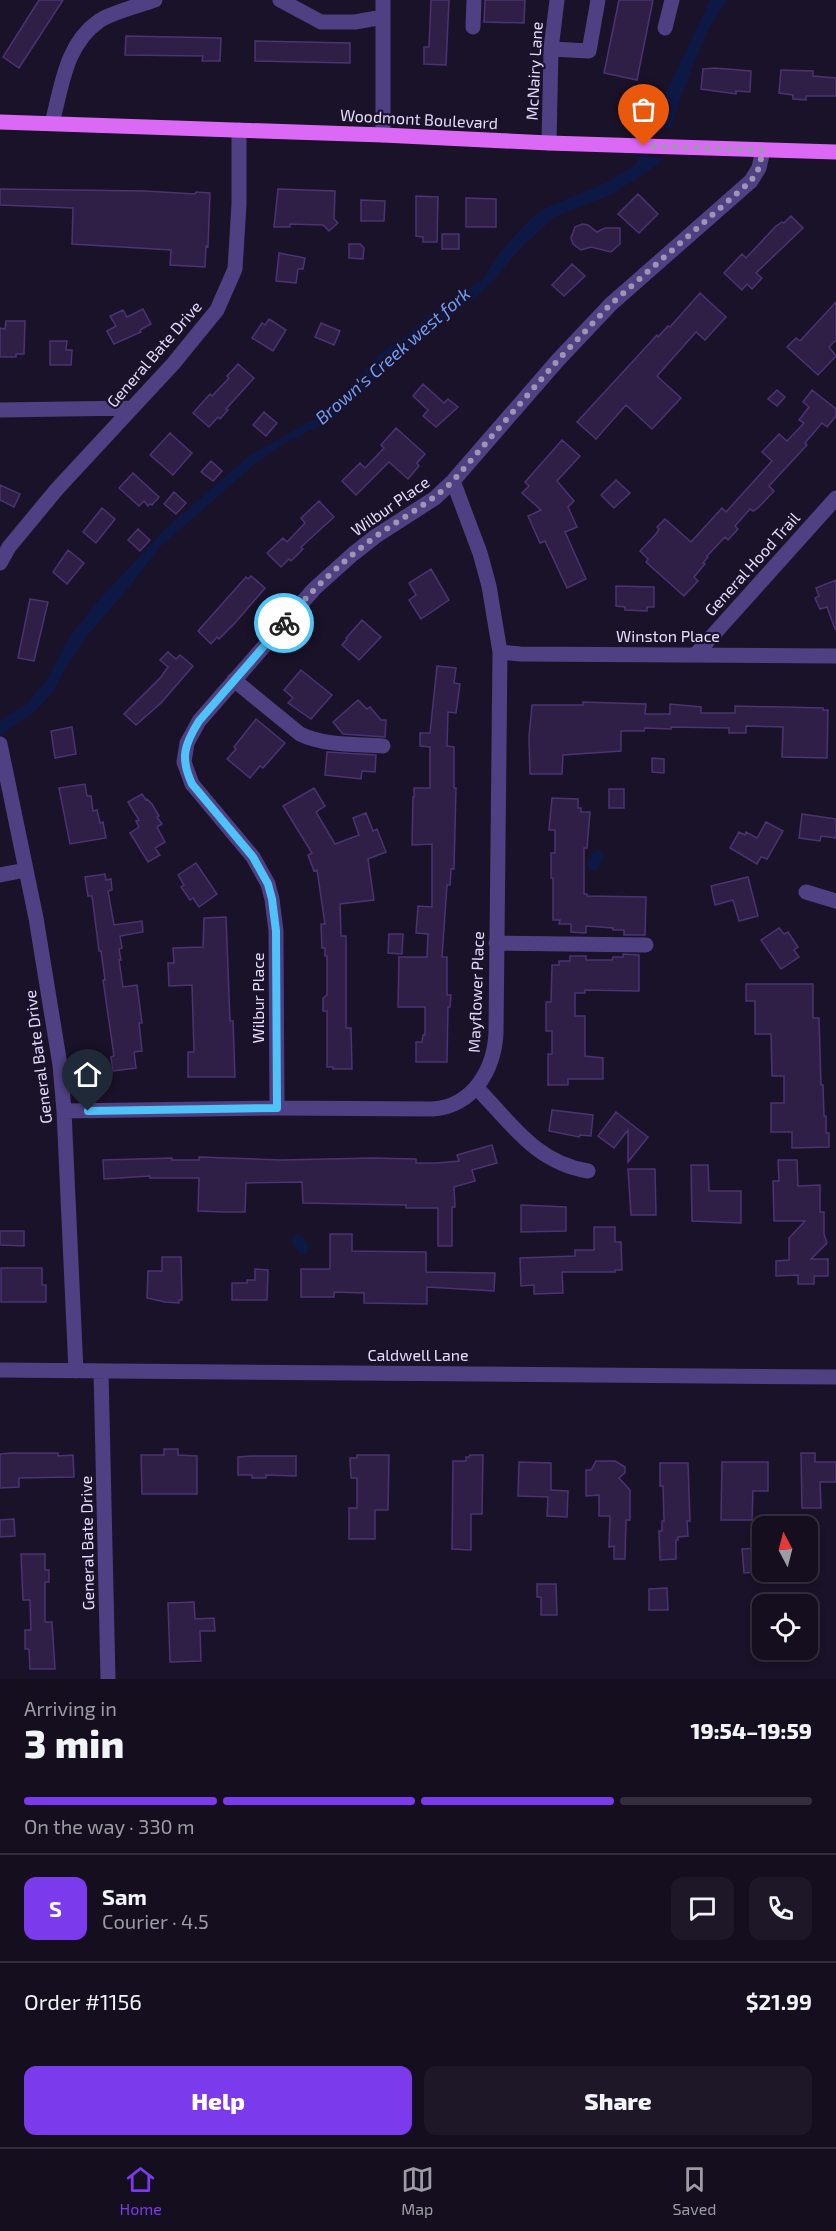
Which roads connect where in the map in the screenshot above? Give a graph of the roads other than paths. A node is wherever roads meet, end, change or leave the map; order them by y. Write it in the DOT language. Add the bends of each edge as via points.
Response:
graph roads {
  1 [pos="155,0"];
  2 [pos="280,0"];
  3 [pos="383,0"];
  4 [pos="474,0"];
  5 [pos="557,0"];
  6 [pos="597,0"];
  7 [pos="672,0"];
  8 [pos="383,17"];
  9 [pos="473,27"];
  10 [pos="665,28"];
  11 [pos="551,49"];
  12 [pos="0,122"];
  13 [pos="52,123"];
  14 [pos="238,130"];
  15 [pos="383,135"];
  16 [pos="549,143"];
  17 [pos="763,150"];
  18 [pos="836,152"];
  19 [pos="132,408"];
  20 [pos="0,410"];
  21 [pos="453,481"];
  22 [pos="836,498"];
  23 [pos="0,563"];
  24 [pos="500,652"];
  25 [pos="696,654"];
  26 [pos="836,656"];
  27 [pos="234,680"];
  28 [pos="0,744"];
  29 [pos="383,746"];
  30 [pos="26,870"];
  31 [pos="0,875"];
  32 [pos="806,892"];
  33 [pos="836,901"];
  34 [pos="496,943"];
  35 [pos="646,945"];
  36 [pos="476,1087"];
  37 [pos="277,1108"];
  38 [pos="64,1111"];
  39 [pos="588,1171"];
  40 [pos="0,1370"];
  41 [pos="76,1371"];
  42 [pos="100,1371"];
  43 [pos="836,1377"];
  44 [pos="108,1679"];
  1 -- 13 [label="street" via="100,20 84,35 69,56"];
  2 -- 8 [label="street" via="321,22"];
  3 -- 8 [label="street"];
  4 -- 9 [label="street"];
  5 -- 11 [label="street, McNairy Lane"];
  6 -- 11 [label="street" via="589,51"];
  7 -- 10 [label="street"];
  8 -- 15 [label="street"];
  11 -- 16 [label="street, McNairy Lane"];
  12 -- 13 [label="main road, Woodmont Boulevard"];
  13 -- 14 [label="main road, Woodmont Boulevard"];
  14 -- 15 [label="main road, Woodmont Boulevard"];
  14 -- 19 [label="street, General Bate Drive" via="238,237 232,280 204,328"];
  15 -- 16 [label="main road, Woodmont Boulevard"];
  16 -- 17 [label="main road, Woodmont Boulevard"];
  17 -- 18 [label="main road, Woodmont Boulevard"];
  17 -- 21 [label="street, Wilbur Place" via="751,181 611,304"];
  19 -- 20 [label="street"];
  19 -- 23 [label="street, General Bate Drive" via="57,489"];
  21 -- 24 [label="street, Mayflower Place" via="480,553"];
  21 -- 27 [label="street, Wilbur Place" via="435,498 361,548 314,589"];
  22 -- 25 [label="street, General Hood Trail"];
  24 -- 25 [label="street, Winston Place"];
  24 -- 34 [label="street, Mayflower Place"];
  25 -- 26 [label="street, Winston Place"];
  27 -- 29 [label="street" via="307,738"];
  27 -- 37 [label="street, Wilbur Place" via="192,733 184,762 196,791 253,857 268,884 276,931"];
  28 -- 30 [label="street, General Bate Drive"];
  30 -- 31 [label="street"];
  30 -- 38 [label="street, General Bate Drive" via="60,1065"];
  32 -- 33 [label="street"];
  34 -- 35 [label="street"];
  34 -- 36 [label="street, Mayflower Place" via="495,1050"];
  36 -- 37 [label="street, Mayflower Place" via="465,1098 441,1109"];
  36 -- 39 [label="street" via="536,1150 562,1166"];
  37 -- 38 [label="street, Mayflower Place"];
  38 -- 41 [label="street, General Bate Drive"];
  40 -- 41 [label="street, Caldwell Lane"];
  41 -- 42 [label="street, Caldwell Lane"];
  42 -- 43 [label="street, Caldwell Lane"];
  42 -- 44 [label="street, General Bate Drive"];
}
